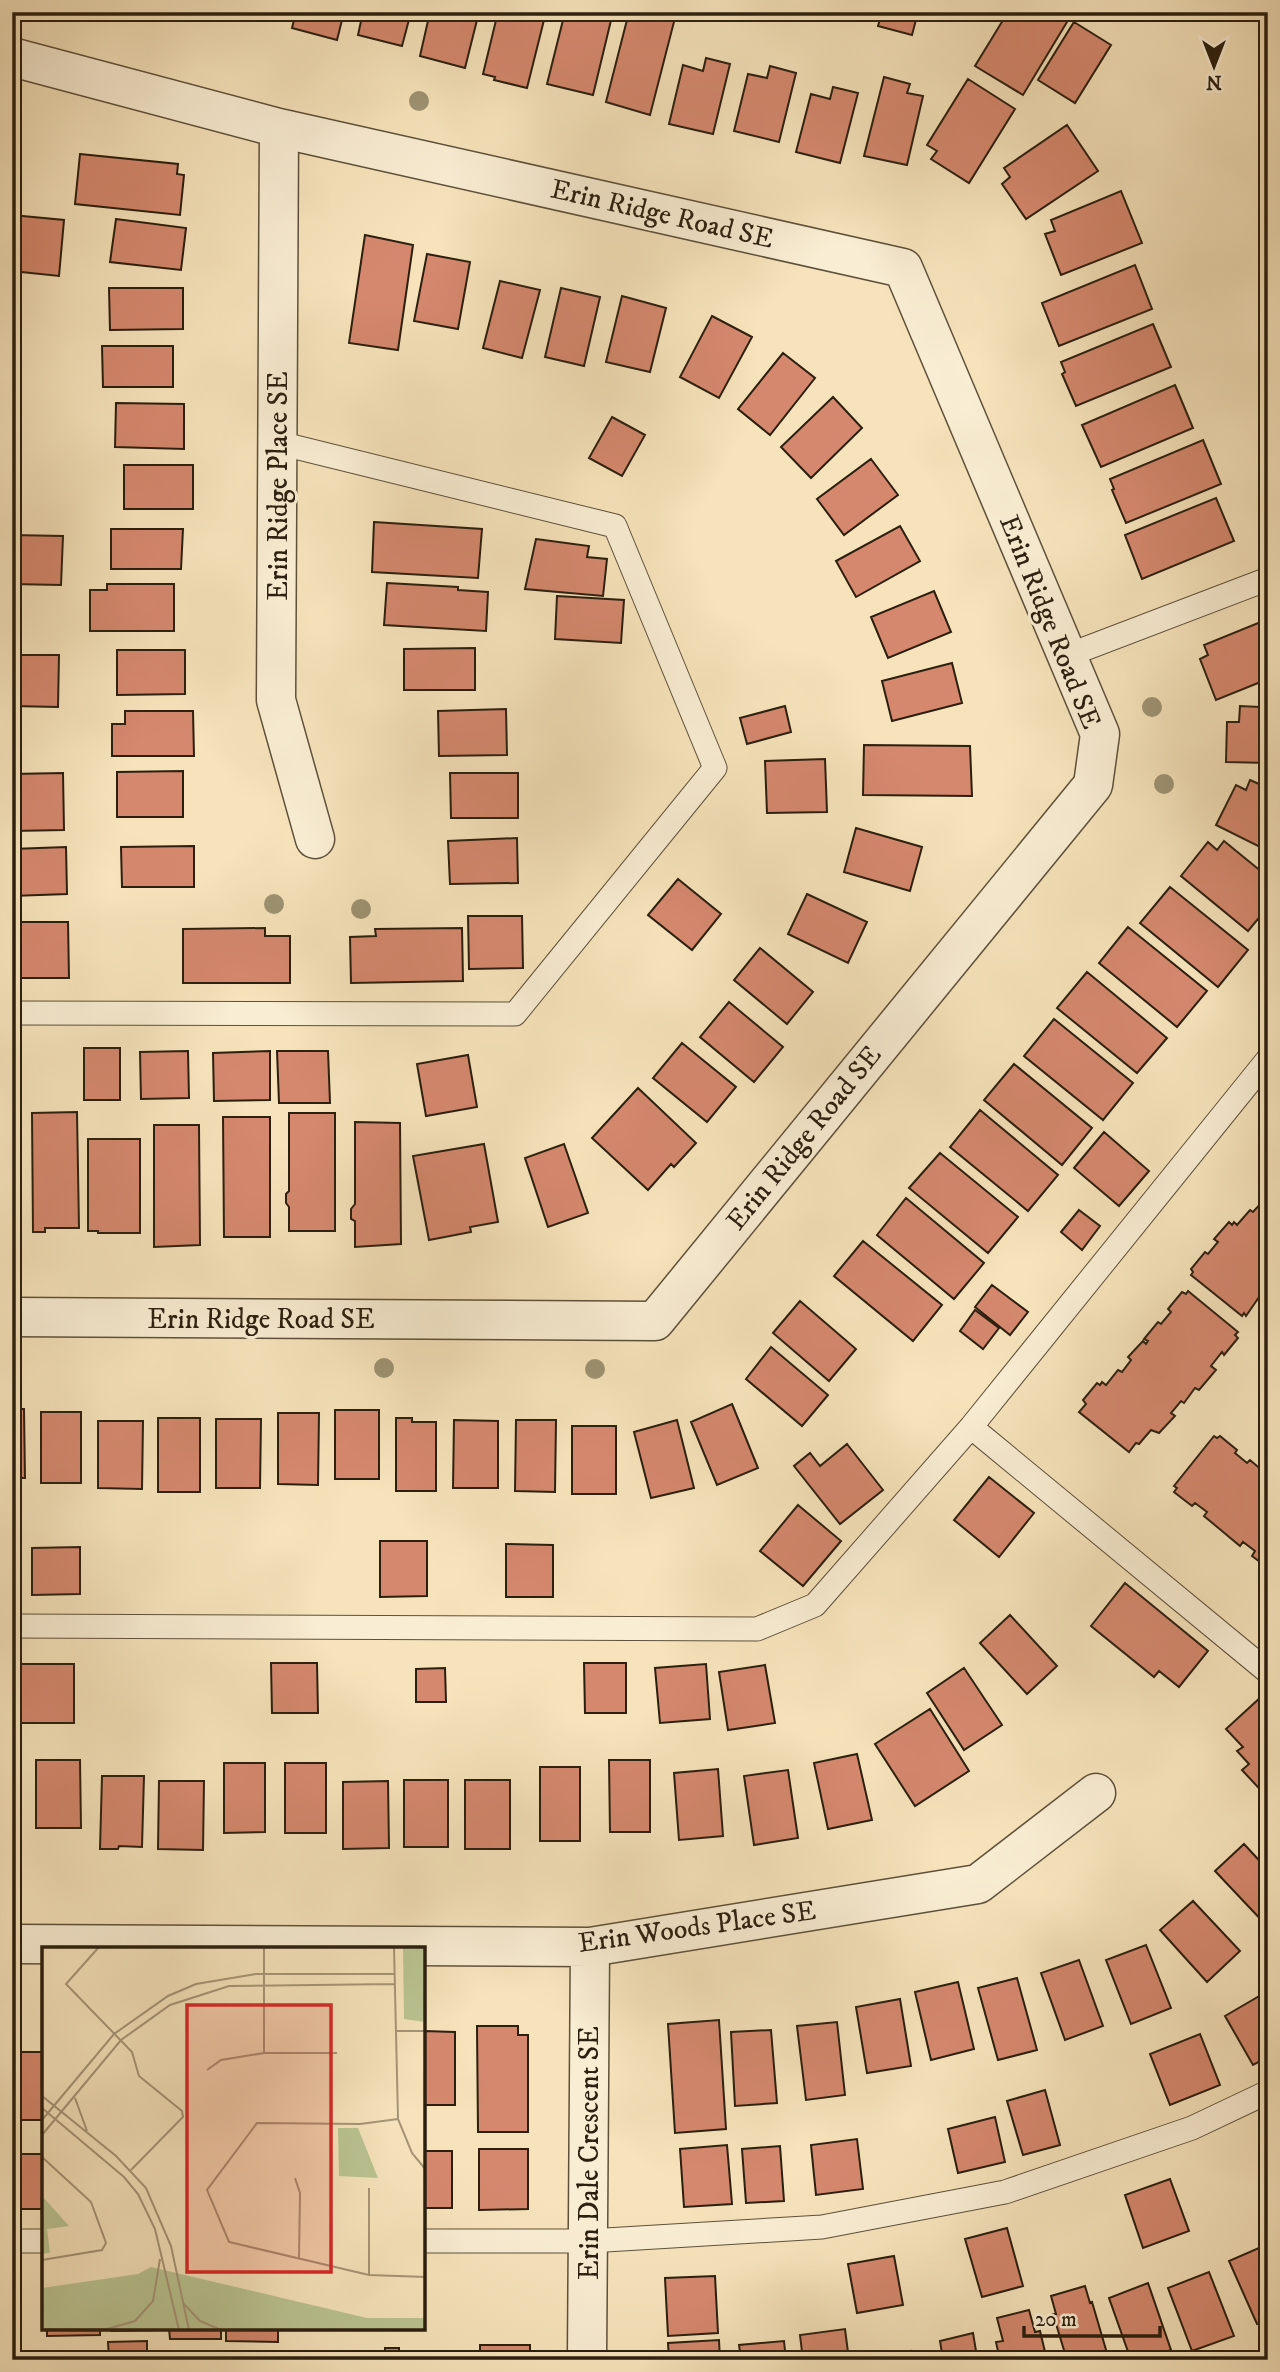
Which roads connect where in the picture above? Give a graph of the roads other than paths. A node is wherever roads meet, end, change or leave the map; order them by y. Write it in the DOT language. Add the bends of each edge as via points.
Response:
graph roads {
  1 [pos="12,57"];
  2 [pos="279,128"];
  3 [pos="279,443"];
  4 [pos="1268,579"];
  5 [pos="1066,656"];
  6 [pos="315,839"];
  7 [pos="12,1013"];
  8 [pos="1268,1059"];
  9 [pos="12,1317"];
  10 [pos="971,1427"];
  11 [pos="12,1626"];
  12 [pos="1268,1672"];
  13 [pos="1096,1793"];
  14 [pos="12,1944"];
  15 [pos="590,1947"];
  16 [pos="1268,2092"];
  17 [pos="12,2241"];
  18 [pos="42,2241"];
  19 [pos="425,2241"];
  20 [pos="589,2241"];
  21 [pos="587,2360"];
  1 -- 2 [label="street, Erin Ridge Road SE"];
  2 -- 3 [label="street, Erin Ridge Place SE"];
  2 -- 5 [label="street, Erin Ridge Road SE" via="903,268"];
  3 -- 6 [label="street, Erin Ridge Place SE" via="276,700"];
  3 -- 7 [label="lane" via="615,526 715,768 515,1014"];
  4 -- 5 [label="lane"];
  5 -- 9 [label="street, Erin Ridge Road SE" via="1100,734 1093,785 655,1321"];
  8 -- 10 [label="lane"];
  10 -- 11 [label="lane" via="815,1605 757,1629"];
  10 -- 12 [label="lane"];
  13 -- 15 [label="street, Erin Woods Place SE" via="978,1884"];
  14 -- 15 [label="street, Erin Woods Place SE"];
  15 -- 20 [label="street, Erin Dale Crescent SE"];
  16 -- 20 [label="lane" via="1192,2128 1005,2192 822,2227"];
  17 -- 18 [label="lane"];
  19 -- 20 [label="lane"];
  20 -- 21 [label="street, Erin Dale Crescent SE"];
}
